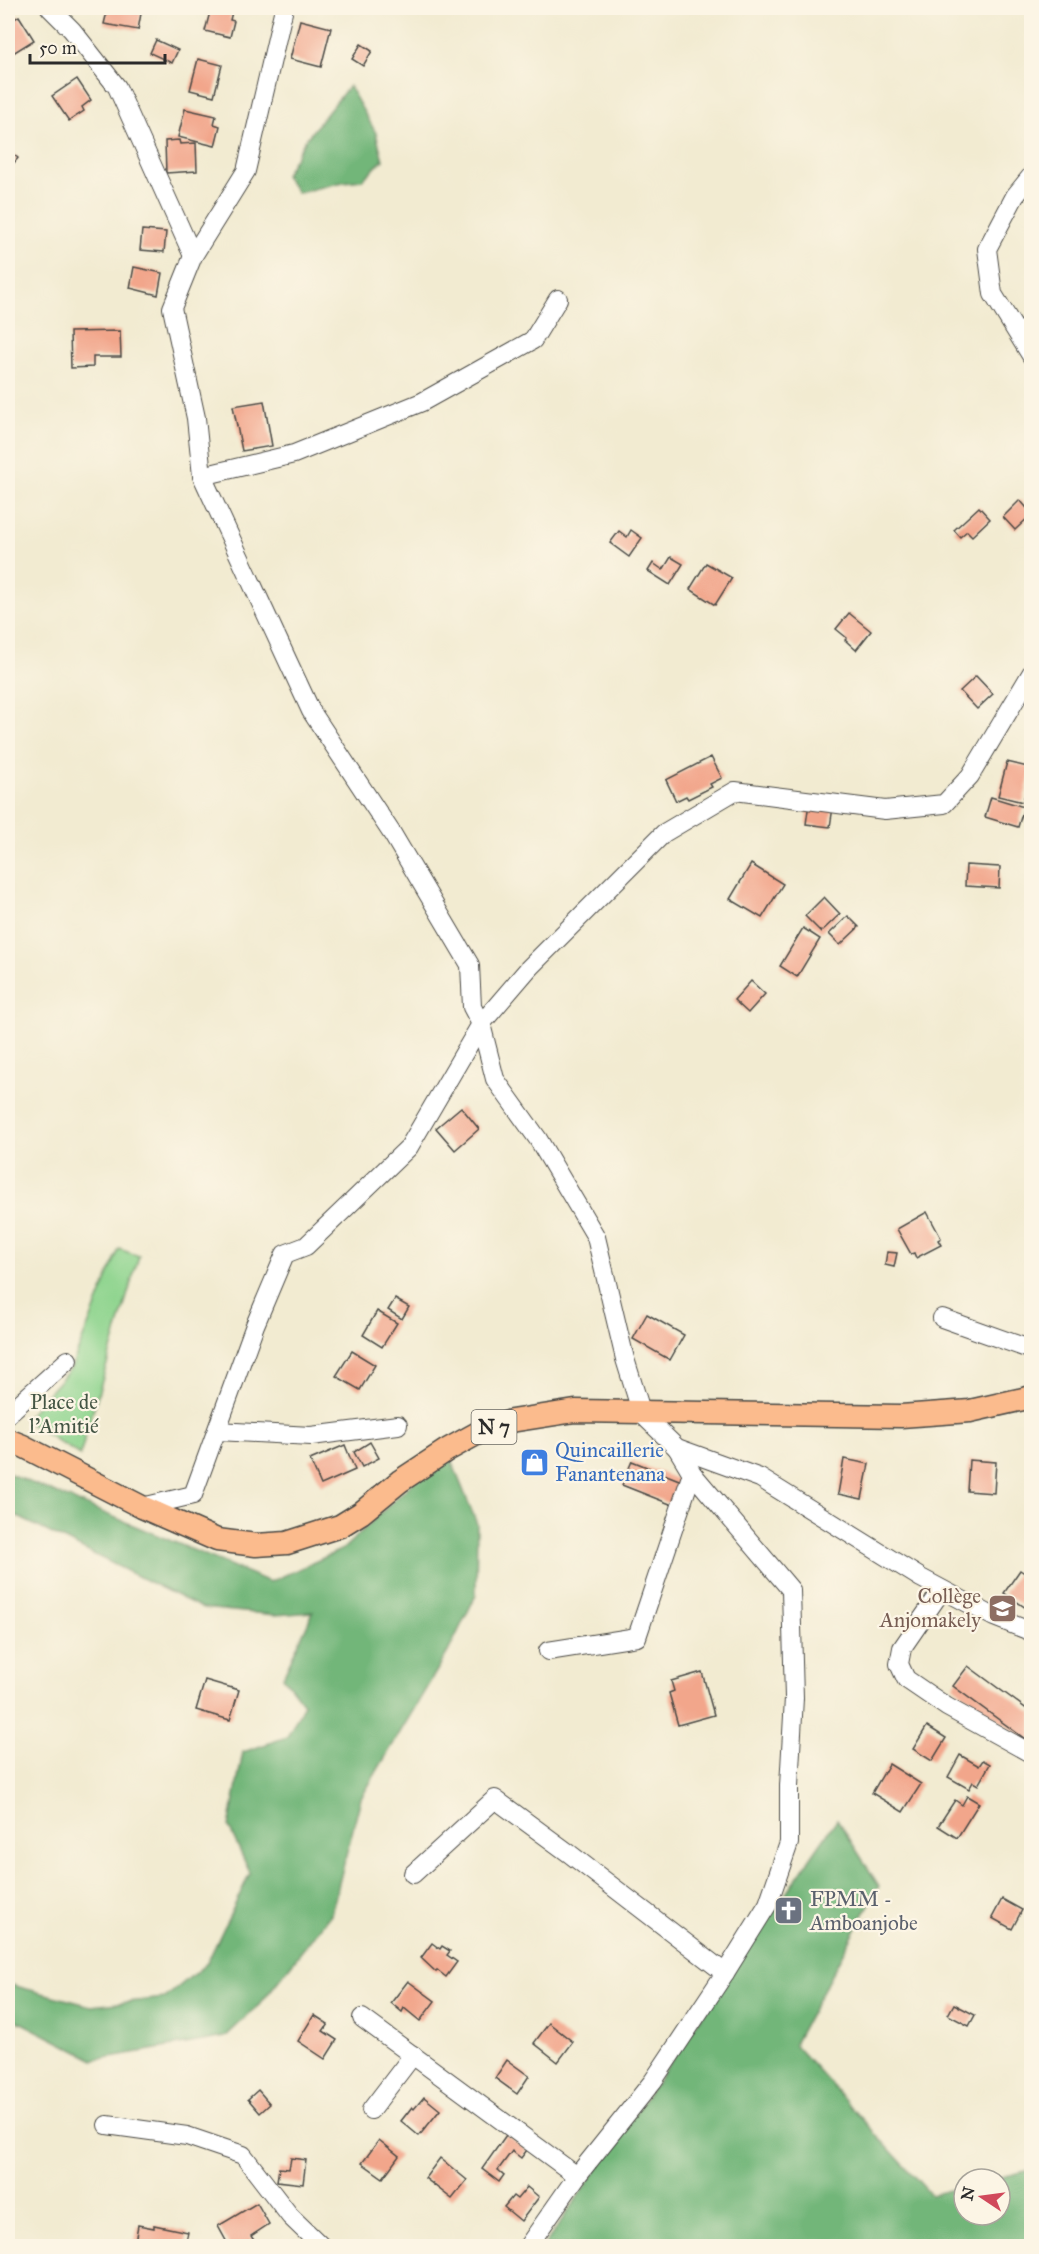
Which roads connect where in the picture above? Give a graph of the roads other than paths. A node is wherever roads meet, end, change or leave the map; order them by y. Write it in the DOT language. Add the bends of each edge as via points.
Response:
graph roads {
  1 [pos="50,8"];
  2 [pos="284,8"];
  3 [pos="1032,175"];
  4 [pos="193,256"];
  5 [pos="558,299"];
  6 [pos="1032,357"];
  7 [pos="202,476"];
  8 [pos="1032,672"];
  9 [pos="482,1024"];
  10 [pos="942,1318"];
  11 [pos="1032,1350"];
  12 [pos="68,1360"];
  13 [pos="1032,1397"];
  14 [pos="8,1414"];
  15 [pos="642,1414"];
  16 [pos="398,1425"];
  17 [pos="218,1431"];
  18 [pos="8,1440"];
  19 [pos="677,1448"];
  20 [pos="692,1473"];
  21 [pos="142,1507"];
  22 [pos="942,1590"];
  23 [pos="1032,1632"];
  24 [pos="548,1651"];
  25 [pos="1032,1754"];
  26 [pos="413,1874"];
  27 [pos="725,1973"];
  28 [pos="362,2018"];
  29 [pos="413,2055"];
  30 [pos="371,2110"];
  31 [pos="106,2125"];
  32 [pos="577,2176"];
  33 [pos="321,2247"];
  34 [pos="528,2247"];
  1 -- 4 [label="street" via="117,87"];
  2 -- 4 [label="street" via="246,171"];
  3 -- 6 [label="street" via="1015,196 987,249 993,294"];
  4 -- 7 [label="street" via="172,308 196,418"];
  5 -- 7 [label="street" via="533,340 422,402 294,454"];
  7 -- 9 [label="street" via="311,711 393,835 471,964 472,1007"];
  8 -- 9 [label="street" via="970,776 944,804 885,810 735,791 664,833 529,968"];
  9 -- 15 [label="street" via="495,1078 538,1139 596,1237"];
  9 -- 17 [label="street" via="409,1147 306,1246 285,1254"];
  10 -- 11 [label="street"];
  12 -- 14 [label="street"];
  13 -- 15 [label="main road, N 7" via="970,1411 901,1416"];
  15 -- 19 [label="street"];
  15 -- 21 [label="main road, N 7" via="575,1411 511,1421 447,1450 340,1526 287,1543 256,1545 217,1540"];
  16 -- 17 [label="street" via="311,1436"];
  17 -- 21 [label="street" via="193,1495"];
  18 -- 21 [label="main road, N 7"];
  19 -- 20 [label="street"];
  19 -- 22 [label="street" via="760,1478"];
  20 -- 24 [label="street" via="637,1637"];
  20 -- 27 [label="street" via="790,1590 795,1698 789,1844 768,1904"];
  22 -- 23 [label="street"];
  22 -- 25 [label="street" via="902,1648 899,1664 906,1679 947,1707"];
  26 -- 27 [label="street" via="495,1799"];
  27 -- 32 [label="street" via="653,2081"];
  28 -- 29 [label="street"];
  29 -- 30 [label="street"];
  29 -- 32 [label="street"];
  31 -- 33 [label="street" via="187,2136 243,2155 290,2216"];
  32 -- 34 [label="street"];
}
